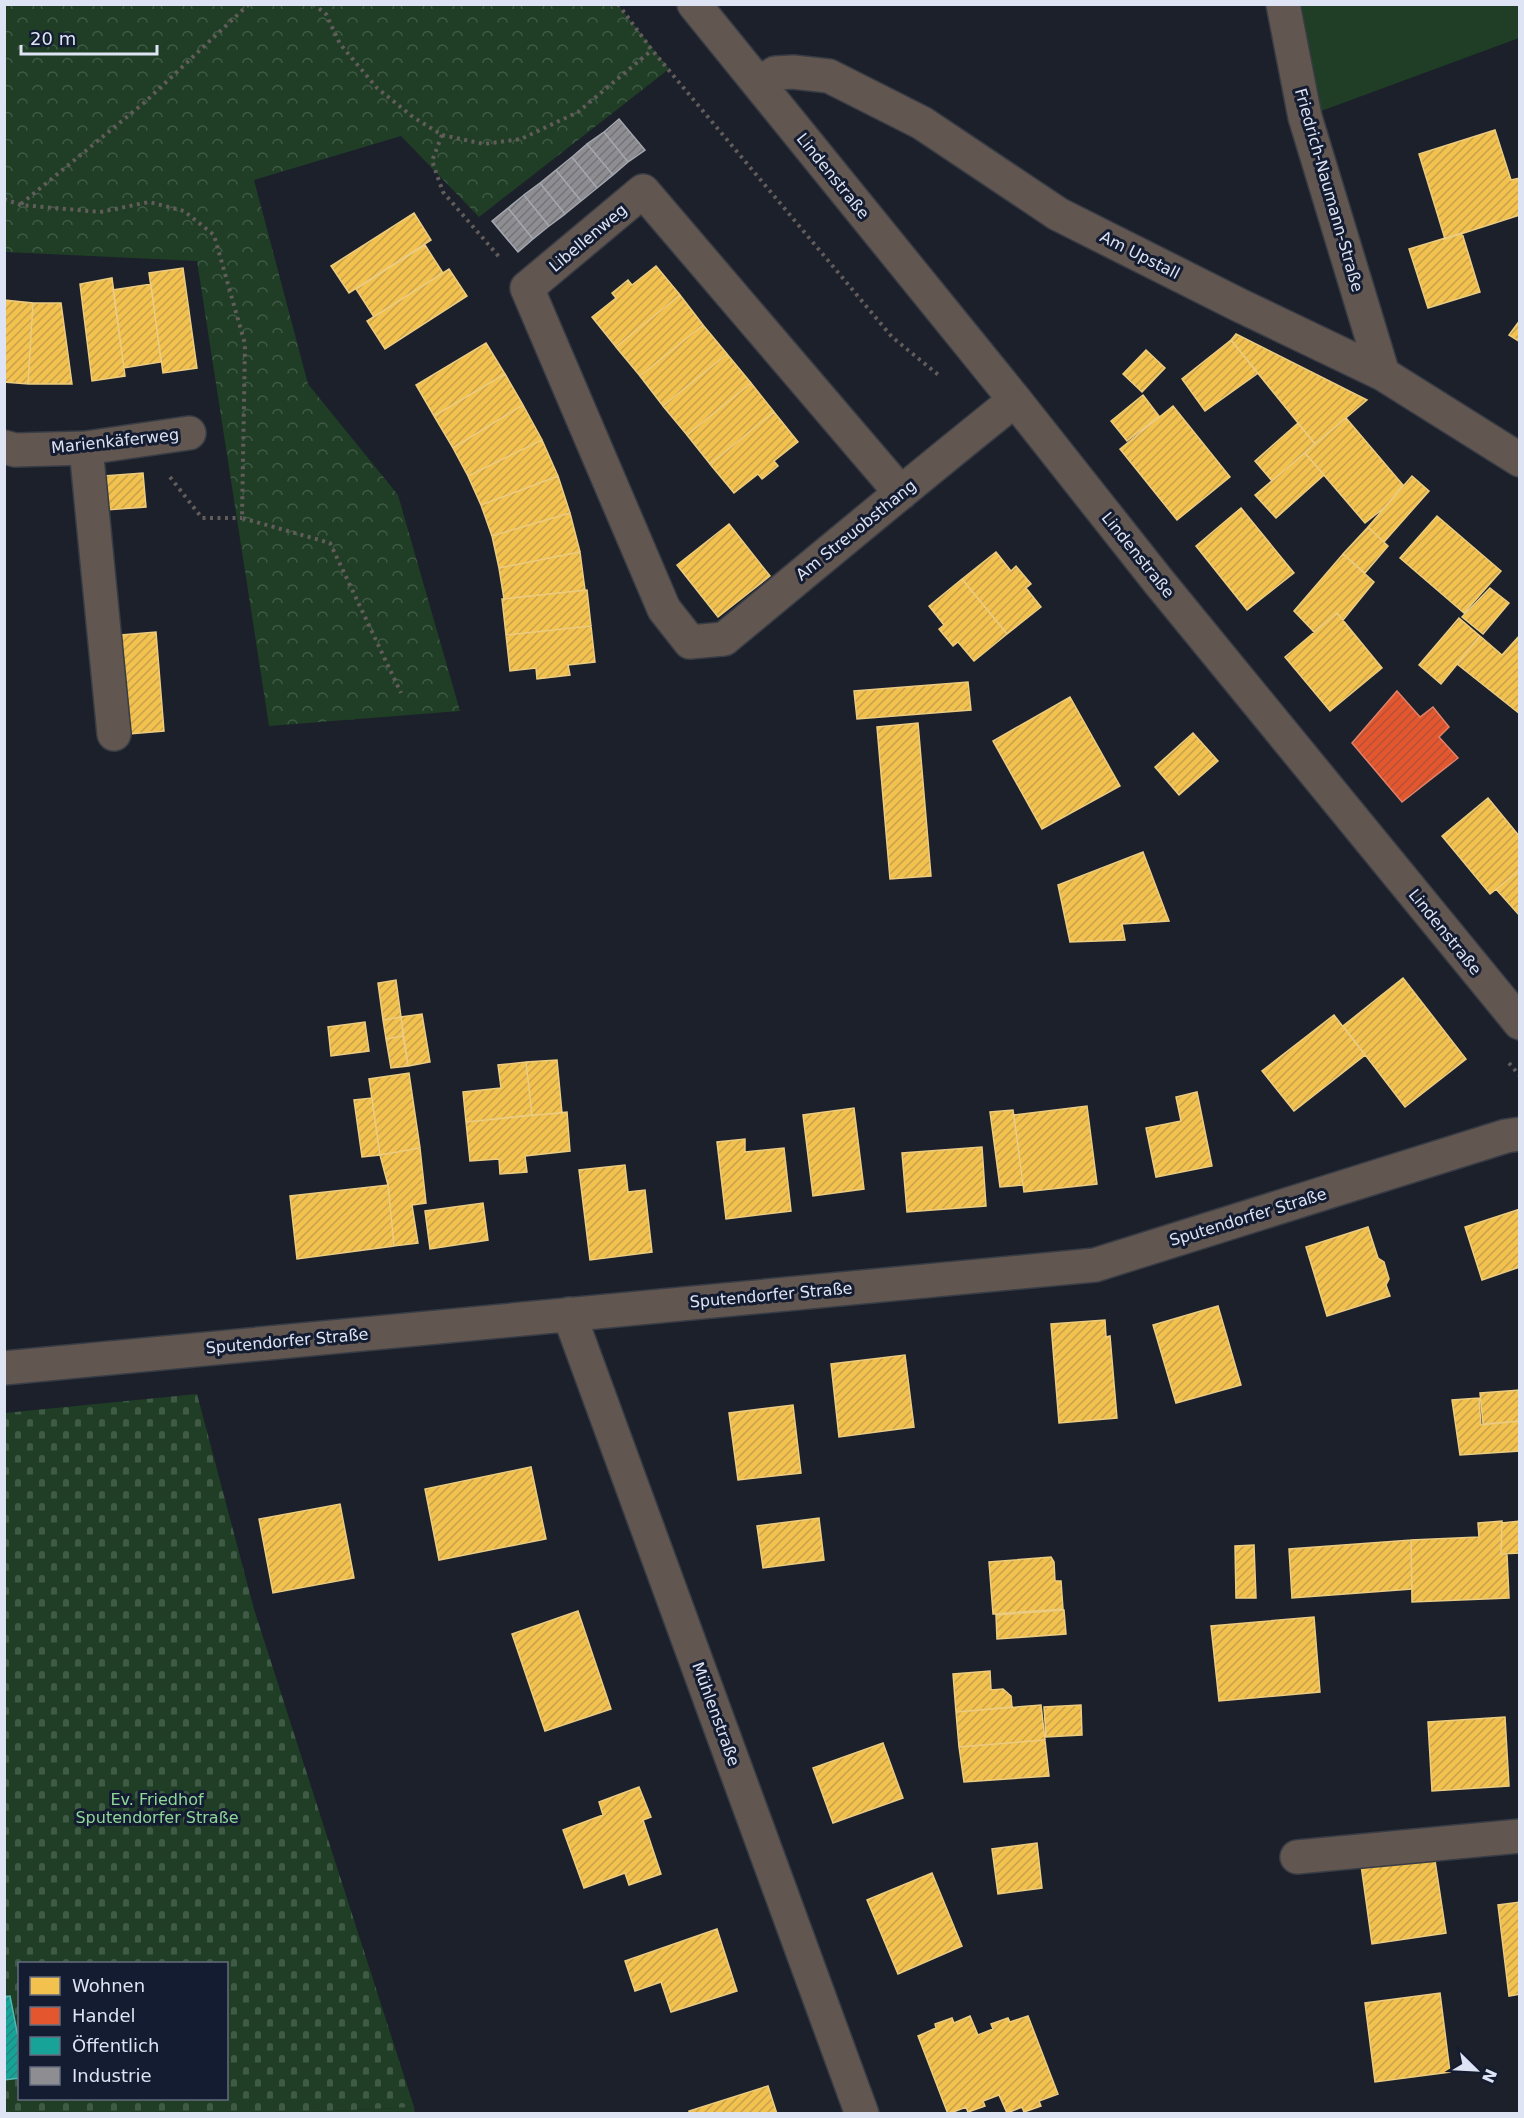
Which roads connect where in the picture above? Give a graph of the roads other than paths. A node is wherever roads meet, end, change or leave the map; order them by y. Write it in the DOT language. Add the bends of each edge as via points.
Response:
graph roads {
  1 [pos="694,4"];
  2 [pos="1283,4"];
  3 [pos="760,84"];
  4 [pos="1383,374"];
  5 [pos="1014,400"];
  6 [pos="189,433"];
  7 [pos="86,448"];
  8 [pos="8,451"];
  9 [pos="1520,460"];
  10 [pos="901,493"];
  11 [pos="690,642"];
  12 [pos="114,734"];
  13 [pos="1520,1023"];
  14 [pos="1520,1134"];
  15 [pos="569,1314"];
  16 [pos="4,1368"];
  17 [pos="1520,1836"];
  18 [pos="1298,1857"];
  19 [pos="862,2114"];
  1 -- 3 [label="street, Lindenstraße"];
  2 -- 4 [label="street, Friedrich-Naumann-Straße" via="1305,117"];
  3 -- 4 [label="street, Am Upstall" via="775,74 829,76 922,123 1058,214"];
  3 -- 5 [label="street, Lindenstraße"];
  4 -- 9 [label="street, Am Upstall"];
  5 -- 10 [label="street, Am Streuobsthang"];
  5 -- 13 [label="street, Lindenstraße"];
  6 -- 7 [label="street, Marienkäferweg"];
  7 -- 8 [label="street, Marienkäferweg"];
  7 -- 12 [label="street"];
  10 -- 11 [label="street, Am Streuobsthang" via="724,639"];
  10 -- 11 [label="street, Libellenweg" via="643,191 527,288 664,609"];
  14 -- 15 [label="street, Sputendorfer Straße" via="1095,1265"];
  15 -- 16 [label="street, Sputendorfer Straße"];
  15 -- 19 [label="street, Mühlenstraße"];
  17 -- 18 [label="street"];
}
